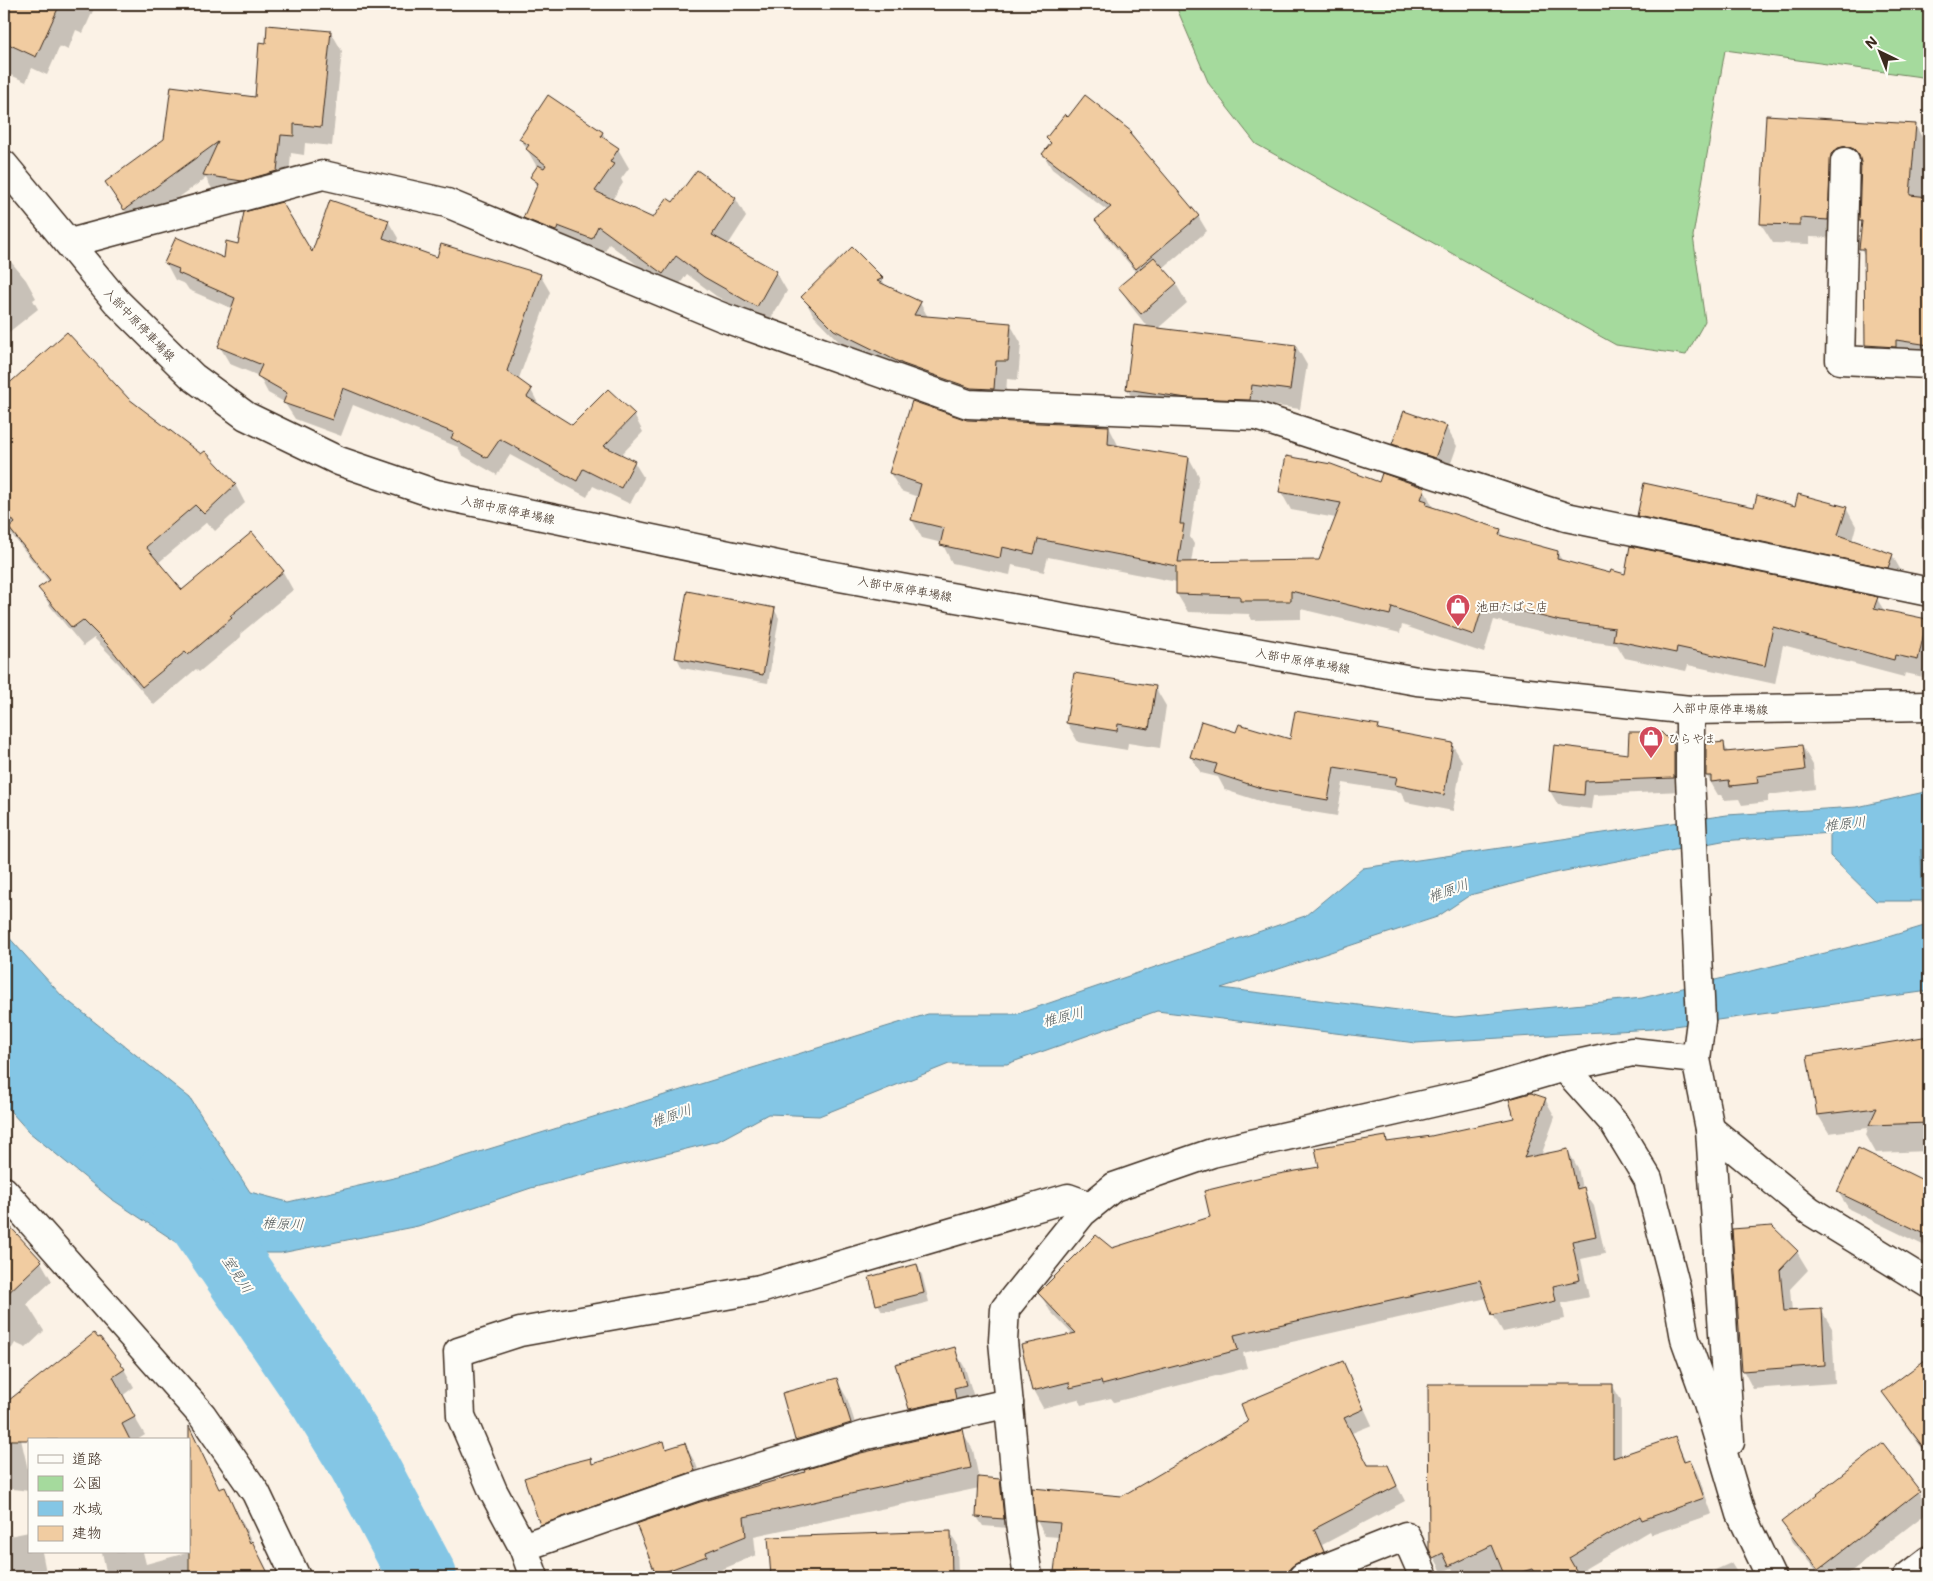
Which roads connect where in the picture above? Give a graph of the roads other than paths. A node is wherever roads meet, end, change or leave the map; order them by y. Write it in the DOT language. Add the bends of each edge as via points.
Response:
graph roads {
  1 [pos="1845,162"];
  2 [pos="4,165"];
  3 [pos="70,243"];
  4 [pos="1929,364"];
  5 [pos="1929,592"];
  6 [pos="1929,706"];
  7 [pos="1690,710"];
  8 [pos="1696,1059"];
  9 [pos="1564,1067"];
  10 [pos="1710,1129"];
  11 [pos="4,1191"];
  12 [pos="1090,1206"];
  13 [pos="1929,1284"];
  14 [pos="1009,1403"];
  15 [pos="1732,1482"];
  16 [pos="523,1547"];
  17 [pos="1929,1560"];
  18 [pos="296,1577"];
  19 [pos="534,1577"];
  20 [pos="1028,1577"];
  21 [pos="1303,1577"];
  22 [pos="1424,1577"];
  23 [pos="1771,1577"];
  24 [pos="1907,1577"];
  1 -- 4 [label="street" via="1840,360"];
  2 -- 3 [label="street, 入部中原停車場線"];
  3 -- 5 [label="street" via="322,176 447,202 722,317 968,404 1256,416 1566,517"];
  3 -- 7 [label="street, 入部中原停車場線" via="117,302 193,377 246,416 339,462 436,494 802,570 1417,681"];
  6 -- 7 [label="street, 入部中原停車場線"];
  7 -- 8 [label="street" via="1700,1021"];
  8 -- 9 [label="street" via="1632,1052"];
  8 -- 10 [label="street"];
  9 -- 12 [label="street" via="1475,1093 1212,1154 1114,1187"];
  9 -- 15 [label="street" via="1614,1122 1648,1179 1676,1288 1685,1340"];
  10 -- 13 [label="street" via="1810,1211"];
  10 -- 15 [label="street"];
  11 -- 18 [label="street" via="202,1415 256,1493"];
  12 -- 14 [label="street" via="1005,1309"];
  12 -- 16 [label="street" via="1068,1198 760,1289 520,1332 458,1352 461,1416 493,1492"];
  14 -- 16 [label="street" via="866,1435 695,1488"];
  14 -- 20 [label="street"];
  15 -- 23 [label="street" via="1741,1514"];
  16 -- 19 [label="street"];
  17 -- 24 [label="street"];
  21 -- 22 [label="street" via="1406,1536"];
}
